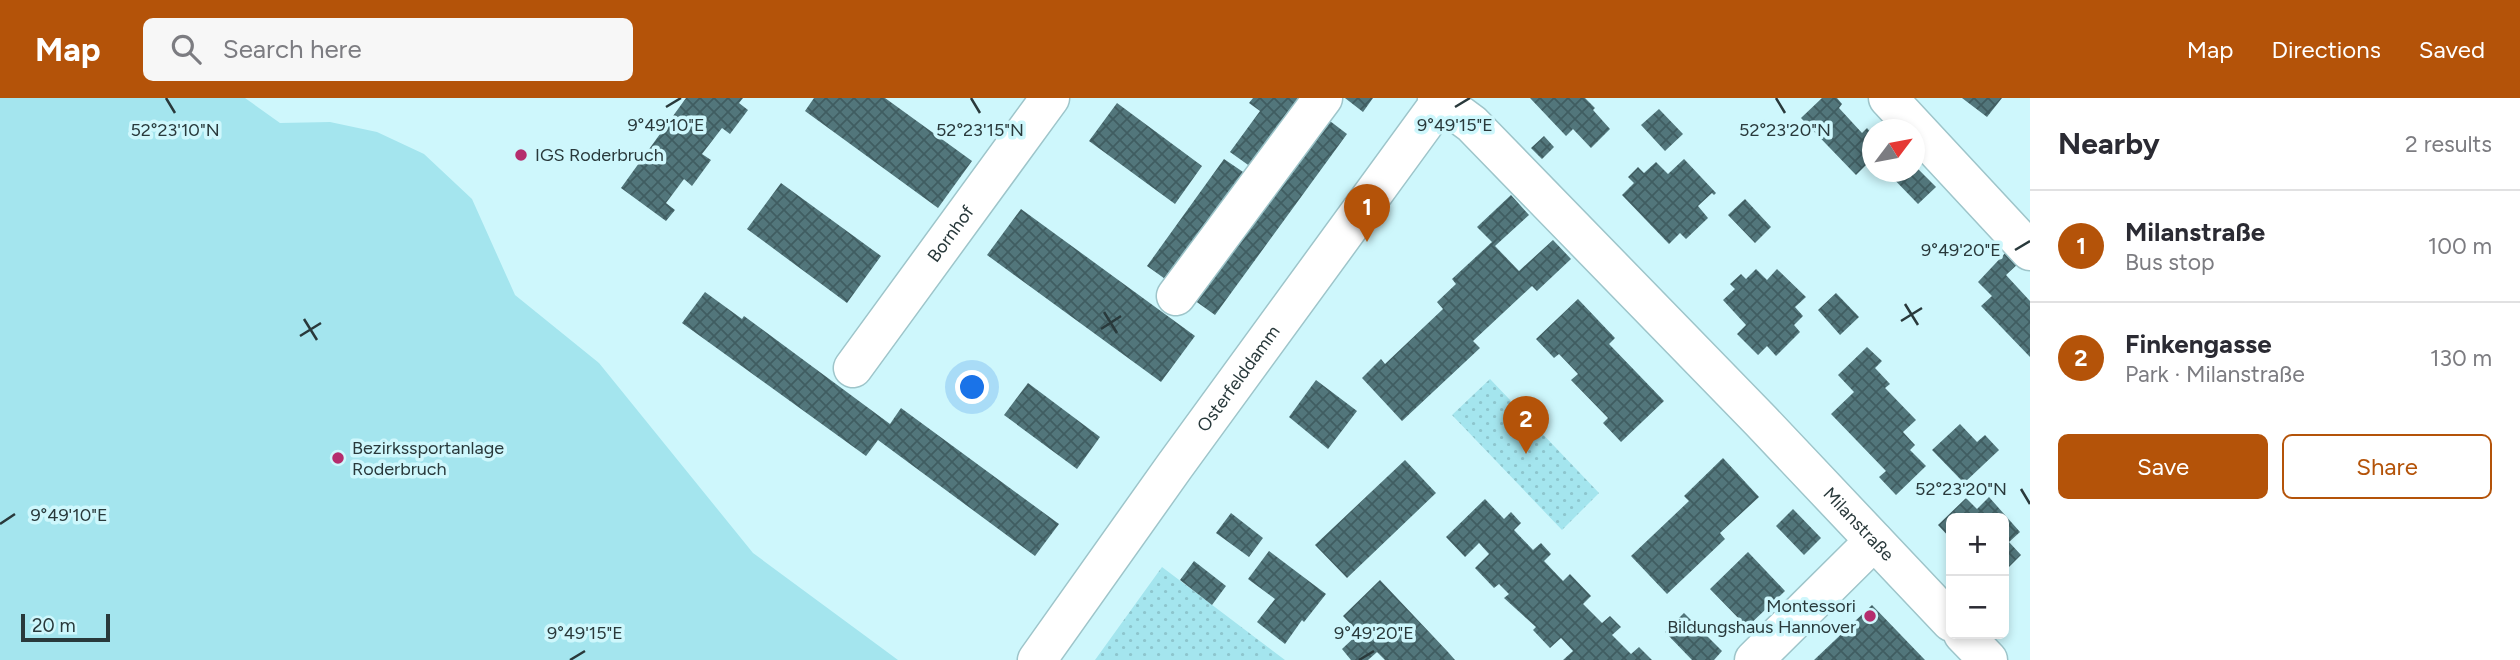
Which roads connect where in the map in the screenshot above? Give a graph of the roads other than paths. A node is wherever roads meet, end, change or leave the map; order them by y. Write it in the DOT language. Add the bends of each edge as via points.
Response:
graph roads {
  1 [pos="1050,98"];
  2 [pos="1323,98"];
  3 [pos="1888,98"];
  4 [pos="1440,99"];
  5 [pos="2030,251"];
  6 [pos="1176,296"];
  7 [pos="853,368"];
  8 [pos="1874,541"];
  9 [pos="1946,617"];
  10 [pos="1968,639"];
  11 [pos="1037,660"];
  12 [pos="1754,660"];
  13 [pos="1988,660"];
  1 -- 7 [label="street, Bornhof"];
  2 -- 6 [label="street"];
  3 -- 5 [label="street"];
  4 -- 8 [label="street, Milanstraße" via="1472,124"];
  4 -- 11 [label="street, Osterfelddamm"];
  8 -- 9 [label="street, Milanstraße"];
  8 -- 12 [label="street"];
  10 -- 13 [label="street"];
}
